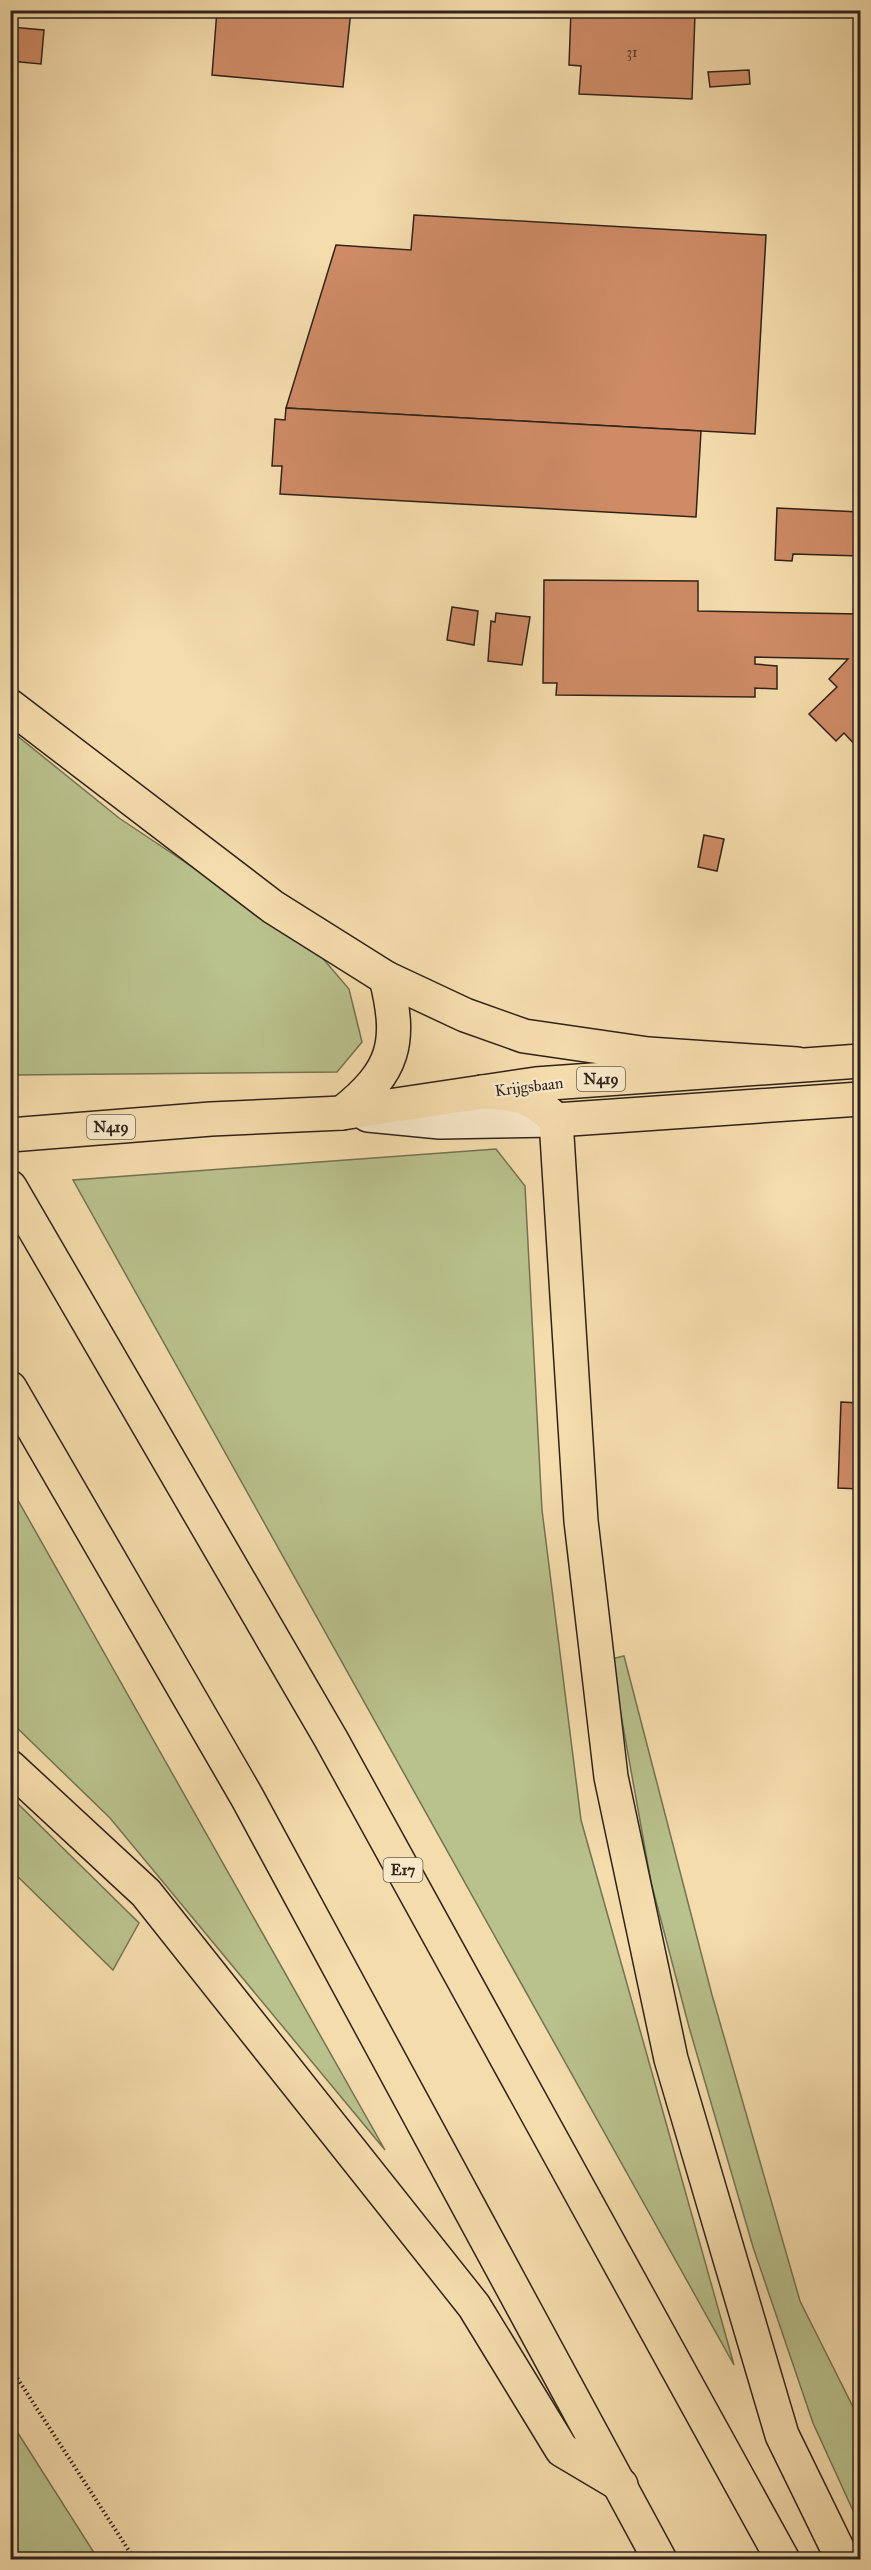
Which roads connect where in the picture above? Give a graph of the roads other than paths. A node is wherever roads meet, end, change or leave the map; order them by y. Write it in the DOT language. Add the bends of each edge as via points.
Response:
graph roads {
  1 [pos="10,706"];
  2 [pos="386,978"];
  3 [pos="861,1061"];
  4 [pos="797,1064"];
  5 [pos="482,1092"];
  6 [pos="861,1099"];
  7 [pos="342,1113"];
  8 [pos="556,1120"];
  9 [pos="10,1135"];
  10 [pos="10,1187"];
  11 [pos="10,1388"];
  12 [pos="10,1767"];
  13 [pos="621,2485"];
  14 [pos="660,2559"];
  15 [pos="783,2559"];
  16 [pos="843,2559"];
  1 -- 2 [label="main road" via="273,907"];
  2 -- 4 [label="main road" via="465,1015 524,1036 648,1054"];
  2 -- 7 [label="main road" via="395,1034 387,1063 370,1091"];
  3 -- 4 [label="main road, Krijgsbaan / N419"];
  4 -- 5 [label="main road, Krijgsbaan / N419" via="536,1084"];
  5 -- 7 [label="main road, Krijgsbaan / N419"];
  5 -- 8 [label="main road" via="516,1094 538,1102"];
  6 -- 8 [label="main road, Krijgsbaan / N419"];
  7 -- 8 [label="main road, Krijgsbaan / N419" via="440,1122"];
  7 -- 9 [label="main road, Krijgsbaan / N419"];
  8 -- 16 [label="main road" via="581,1521 611,1777 671,2059 782,2435"];
  10 -- 15 [label="main road, E17" via="331,1739"];
  11 -- 13 [label="main road" via="247,1797"];
  12 -- 13 [label="main road" via="146,1893 474,2306 562,2450"];
  13 -- 14 [label="main road"];
}
